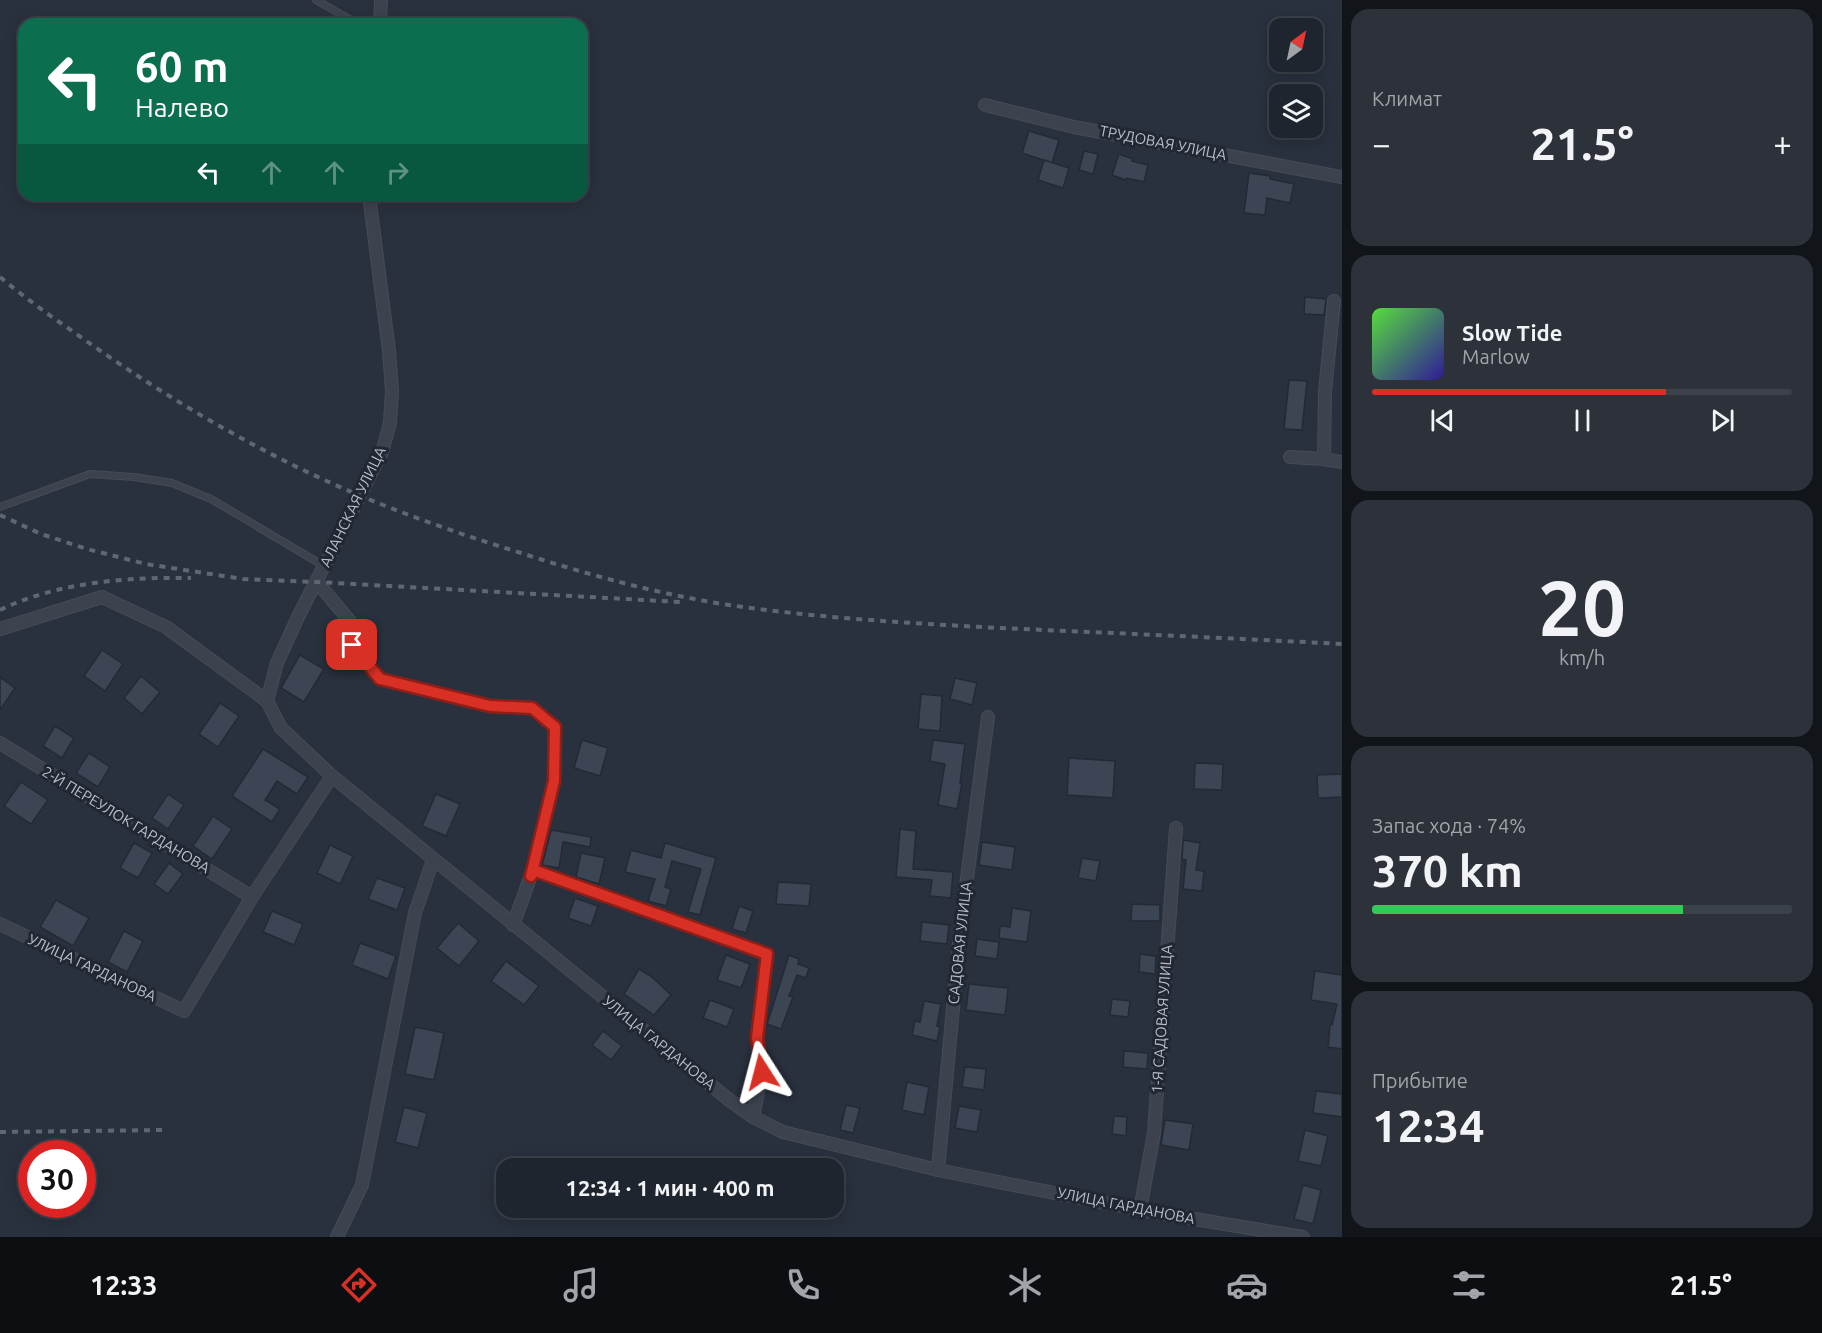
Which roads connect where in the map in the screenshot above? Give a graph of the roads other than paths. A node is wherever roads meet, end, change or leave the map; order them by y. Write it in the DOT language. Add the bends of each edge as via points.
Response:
graph roads {
  1 [pos="316,0"];
  2 [pos="381,0"];
  3 [pos="348,18"];
  4 [pos="380,18"];
  5 [pos="985,105"];
  6 [pos="1342,177"];
  7 [pos="370,201"];
  8 [pos="1334,301"];
  9 [pos="1290,457"];
  10 [pos="1324,459"];
  11 [pos="1342,462"];
  12 [pos="0,507"];
  13 [pos="324,566"];
  14 [pos="317,582"];
  15 [pos="0,629"];
  16 [pos="267,701"];
  17 [pos="988,717"];
  18 [pos="0,743"];
  19 [pos="332,776"];
  20 [pos="1176,828"];
  21 [pos="433,860"];
  22 [pos="531,876"];
  23 [pos="252,897"];
  24 [pos="0,924"];
  25 [pos="513,925"];
  26 [pos="753,1117"];
  27 [pos="938,1170"];
  28 [pos="1140,1210"];
  29 [pos="337,1237"];
  30 [pos="1303,1237"];
  1 -- 3 [label="lane"];
  2 -- 4 [label="street"];
  5 -- 6 [label="street, ТРУДОВАЯ УЛИЦА" via="1074,127"];
  7 -- 13 [label="street, АЛАНСКАЯ УЛИЦА" via="389,351 390,423 382,452"];
  8 -- 10 [label="street" via="1325,391"];
  9 -- 10 [label="street"];
  10 -- 11 [label="street"];
  12 -- 13 [label="lane" via="90,474 172,483 211,499"];
  13 -- 14 [label="street, АЛАНСКАЯ УЛИЦА"];
  14 -- 16 [label="street, АЛАНСКАЯ УЛИЦА" via="277,663"];
  14 -- 22 [label="street" via="349,621 352,645 380,679 490,706 532,708 555,727 554,781"];
  15 -- 16 [label="street, УЛИЦА ГАРДАНОВА" via="102,597 166,627"];
  16 -- 19 [label="street, УЛИЦА ГАРДАНОВА" via="280,728"];
  17 -- 27 [label="street, САДОВАЯ УЛИЦА" via="960,932"];
  18 -- 23 [label="street, 2-Й ПЕРЕУЛОК ГАРДАНОВА"];
  19 -- 21 [label="street, УЛИЦА ГАРДАНОВА"];
  19 -- 23 [label="street"];
  20 -- 28 [label="street, 1-Я САДОВАЯ УЛИЦА" via="1154,1133"];
  21 -- 25 [label="street, УЛИЦА ГАРДАНОВА"];
  21 -- 29 [label="street" via="415,913 362,1185"];
  22 -- 25 [label="street"];
  22 -- 26 [label="street" via="533,870 767,954 757,1038 762,1072"];
  23 -- 24 [label="street, УЛИЦА ГАРДАНОВА" via="184,1011"];
  25 -- 26 [label="street, УЛИЦА ГАРДАНОВА"];
  26 -- 27 [label="street, УЛИЦА ГАРДАНОВА" via="783,1132"];
  27 -- 28 [label="street, УЛИЦА ГАРДАНОВА"];
  28 -- 30 [label="street, УЛИЦА ГАРДАНОВА"];
}
